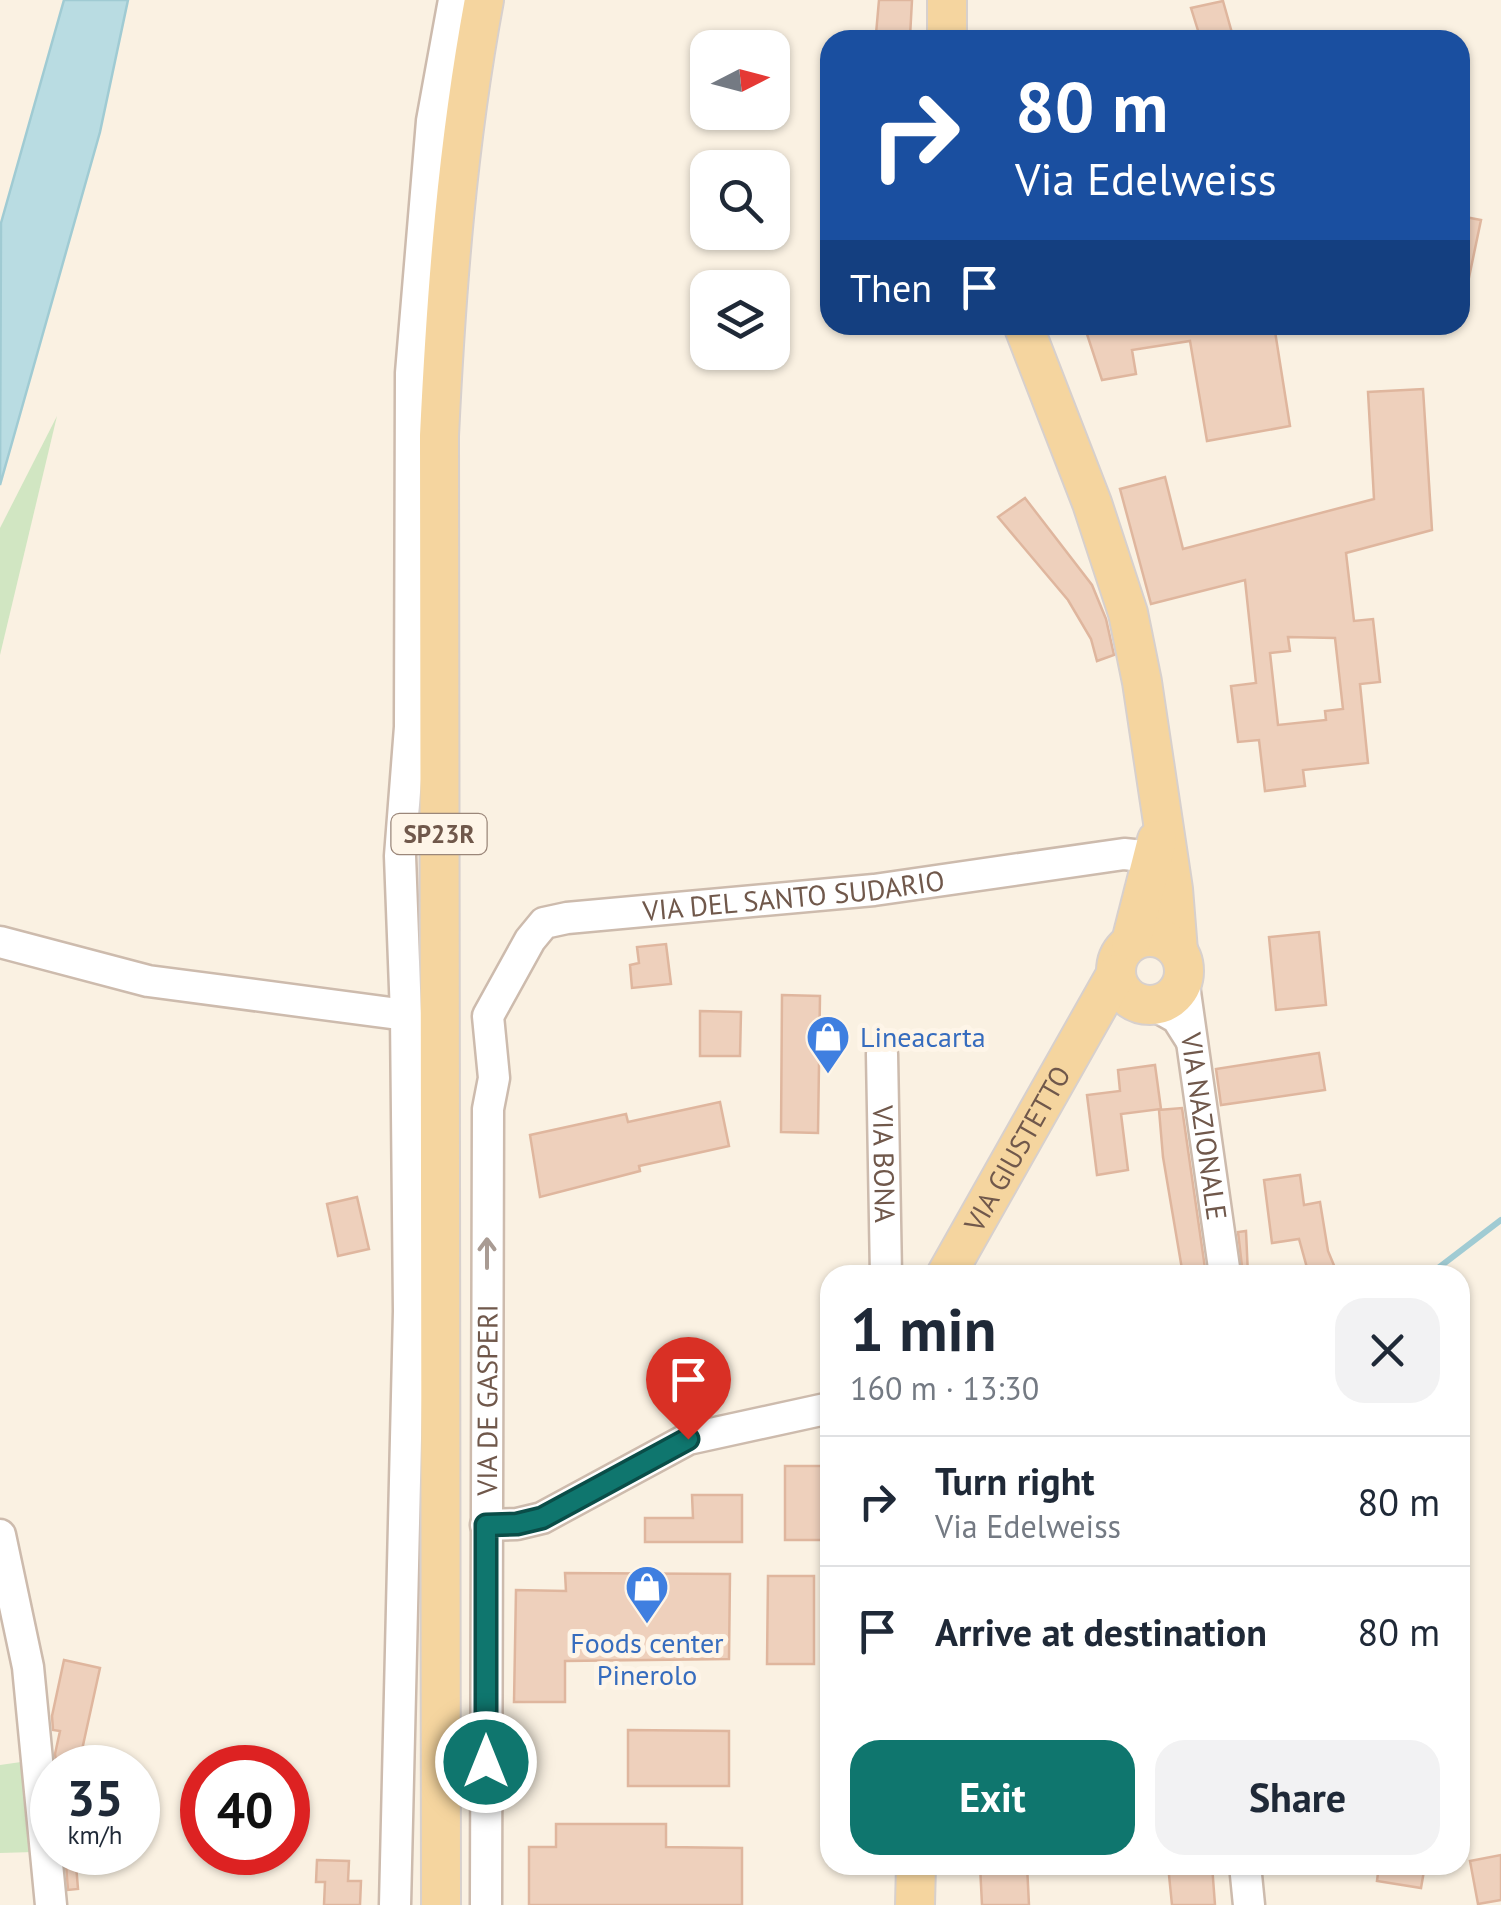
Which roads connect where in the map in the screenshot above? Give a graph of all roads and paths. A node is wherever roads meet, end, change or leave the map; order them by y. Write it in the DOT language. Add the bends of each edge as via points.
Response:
graph roads {
  1 [pos="454,0"];
  2 [pos="484,0"];
  3 [pos="946,0"];
  4 [pos="947,30"];
  5 [pos="1027,335"];
  6 [pos="1161,818"];
  7 [pos="1153,857"];
  8 [pos="0,942"];
  9 [pos="1123,958"];
  10 [pos="1180,965"];
  11 [pos="1147,1004"];
  12 [pos="406,1015"];
  13 [pos="488,1016"];
  14 [pos="1192,1042"];
  15 [pos="1078,1044"];
  16 [pos="882,1054"];
  17 [pos="886,1265"];
  18 [pos="954,1265"];
  19 [pos="1224,1265"];
  20 [pos="820,1415"];
  21 [pos="486,1525"];
  22 [pos="0,1535"];
  23 [pos="441,1670"];
  24 [pos="891,1875"];
  25 [pos="916,1875"];
  26 [pos="1246,1875"];
  27 [pos="51,1905"];
  28 [pos="395,1905"];
  29 [pos="424,1905"];
  30 [pos="441,1905"];
  31 [pos="486,1905"];
  32 [pos="891,1905"];
  33 [pos="915,1905"];
  34 [pos="1248,1905"];
  1 -- 12 [label="street" via="432,121 411,373 410,727 400,856"];
  2 -- 23 [label="main road, SP23R" via="456,179 439,436"];
  3 -- 4 [label="main road"];
  5 -- 6 [label="main road" via="1128,613"];
  6 -- 7 [label="main road, VIA GIUSTETTO"];
  6 -- 10 [label="main road"];
  7 -- 9 [label="main road, VIA GIUSTETTO"];
  7 -- 13 [label="street, VIA DEL SANTO SUDARIO" via="1124,854 874,890 544,923"];
  8 -- 12 [label="street" via="148,981"];
  9 -- 10 [label="main road" via="1152,936 1162,938"];
  9 -- 11 [label="main road" via="1123,993"];
  9 -- 15 [label="main road, VIA GIUSTETTO"];
  10 -- 11 [label="main road" via="1173,996"];
  10 -- 14 [label="street, VIA NAZIONALE"];
  11 -- 14 [label="street" via="1177,1018"];
  11 -- 15 [label="main road, VIA GIUSTETTO"];
  12 -- 28 [label="street" via="409,1331"];
  21 -- 13 [label="street, VIA DE GASPERI, one-way" via="488,1109 494,1078"];
  14 -- 19 [label="street, VIA NAZIONALE"];
  15 -- 18 [label="main road, VIA GIUSTETTO"];
  16 -- 17 [label="street, VIA BONA"];
  20 -- 21 [label="street" via="688,1439 542,1518"];
  21 -- 31 [label="street, VIA DE GASPERI"];
  22 -- 27 [label="street" via="28,1667"];
  23 -- 29 [label="main road" via="424,1768"];
  23 -- 30 [label="main road, SP23R"];
  24 -- 32 [label="main road"];
  25 -- 33 [label="main road"];
  26 -- 34 [label="street"];
}
